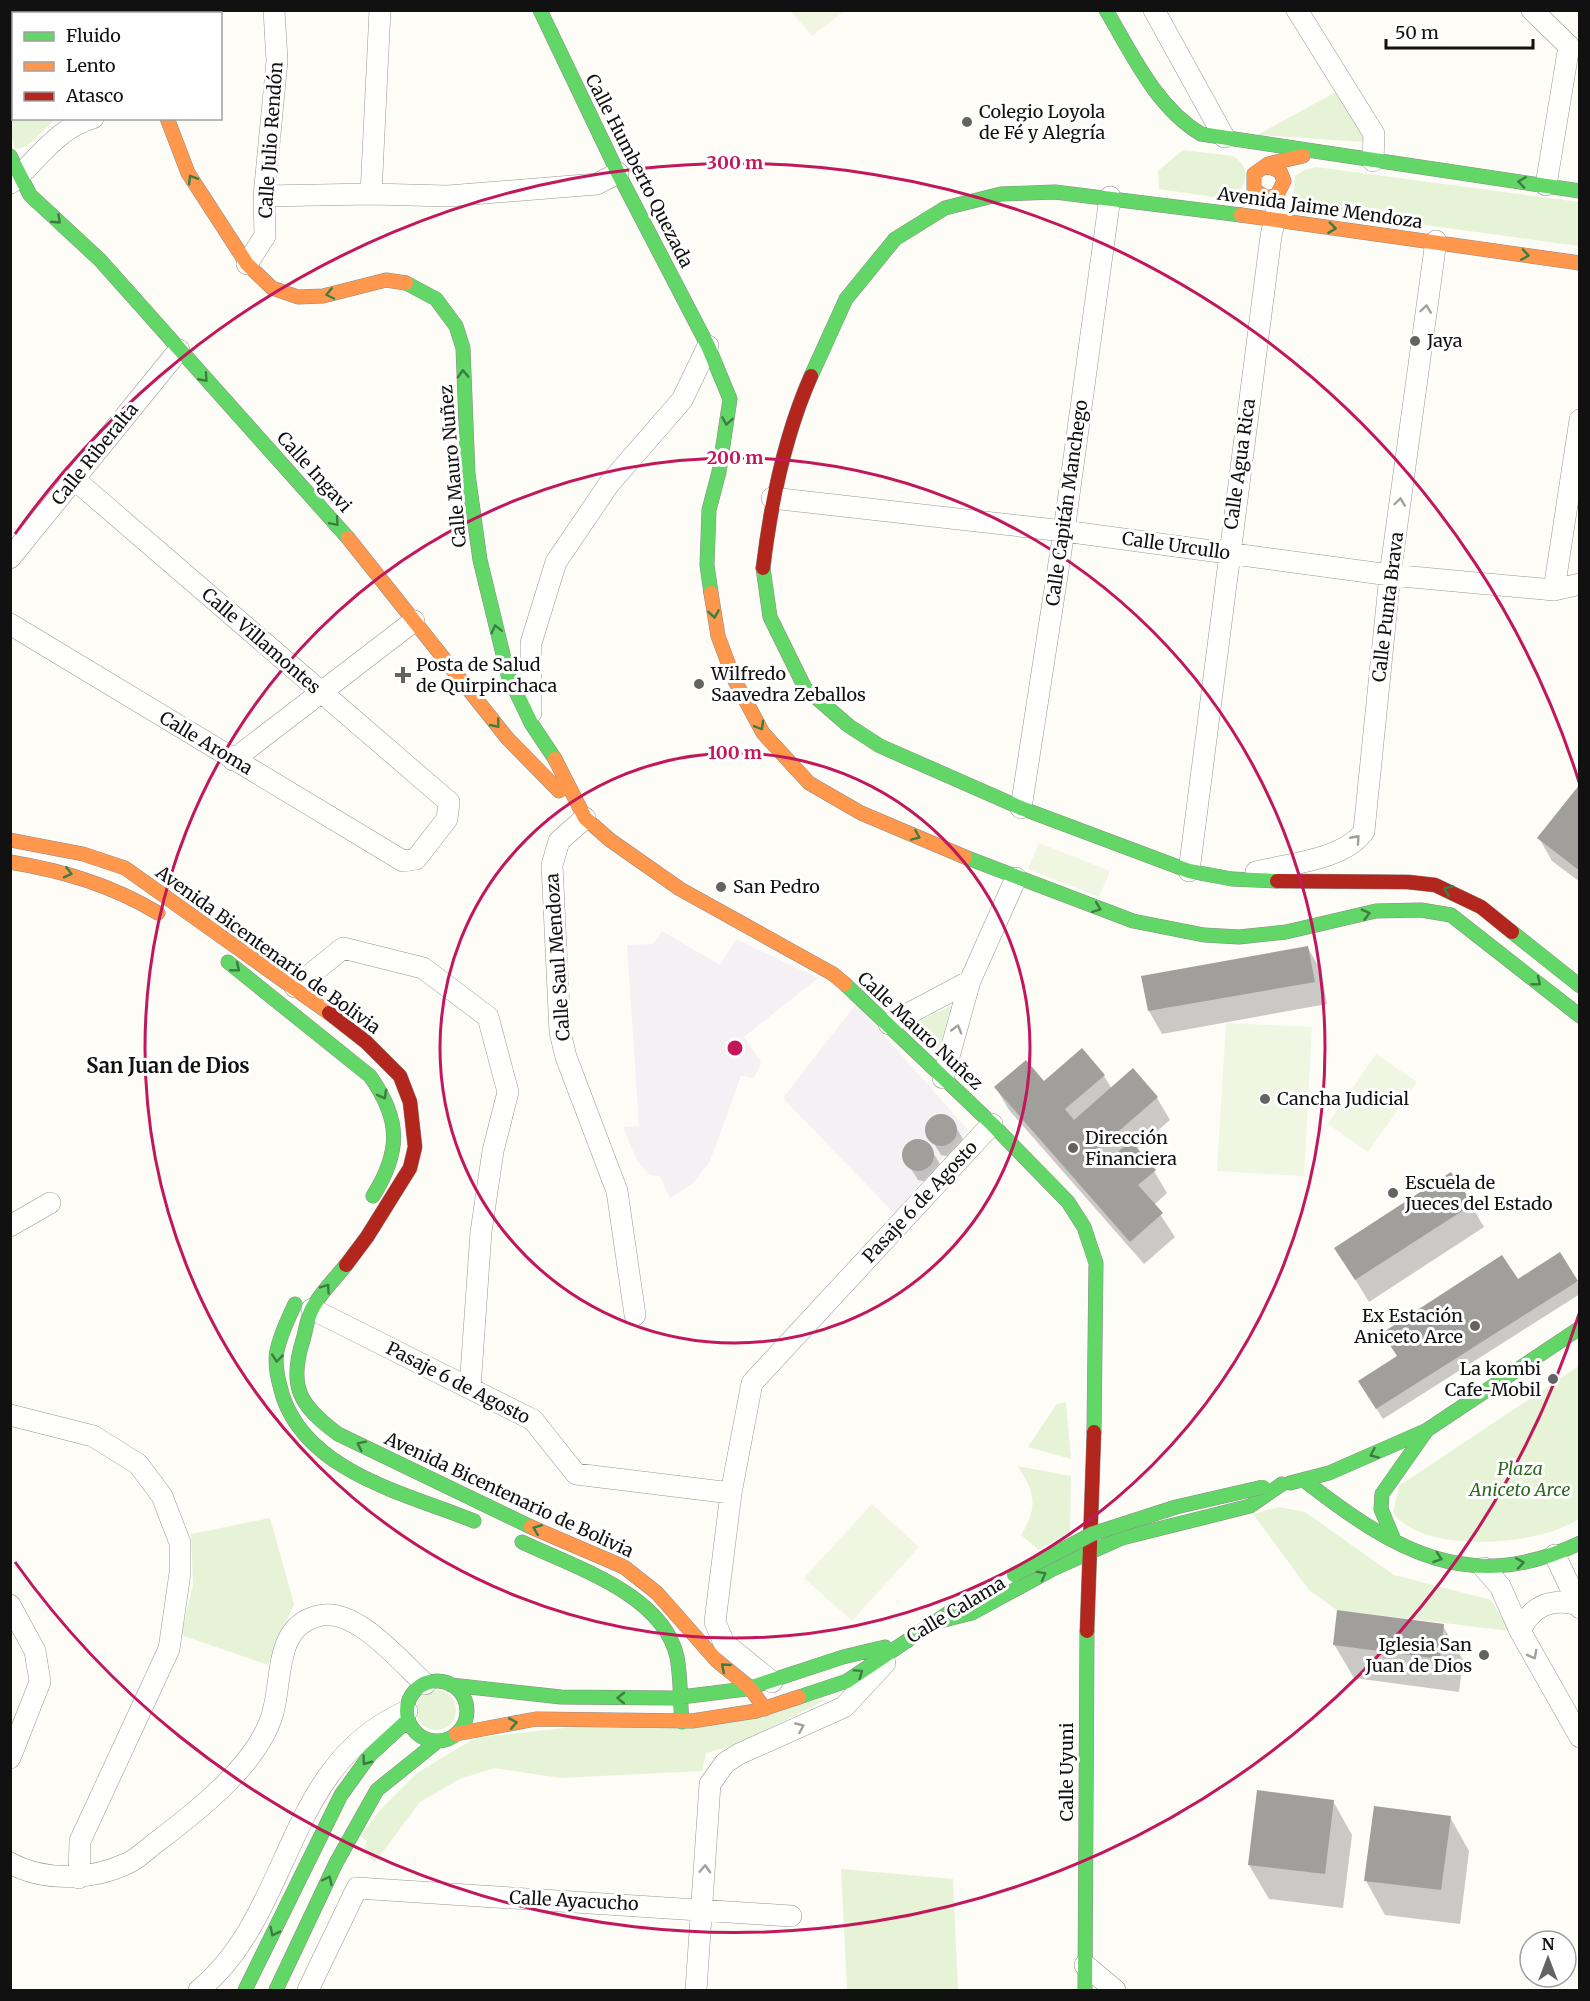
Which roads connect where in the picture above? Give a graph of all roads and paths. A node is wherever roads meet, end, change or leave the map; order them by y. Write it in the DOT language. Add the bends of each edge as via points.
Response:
graph roads {
  1 [pos="274,10"];
  2 [pos="380,10"];
  3 [pos="540,10"];
  4 [pos="1106,10"];
  5 [pos="1154,10"];
  6 [pos="1297,10"];
  7 [pos="1532,10"];
  8 [pos="86,120"];
  9 [pos="168,120"];
  10 [pos="1224,137"];
  11 [pos="1272,146"];
  12 [pos="1320,153"];
  13 [pos="10,156"];
  14 [pos="1373,161"];
  15 [pos="1273,163"];
  16 [pos="618,172"];
  17 [pos="15,180"];
  18 [pos="1545,185"];
  19 [pos="1280,187"];
  20 [pos="1580,191"];
  21 [pos="371,194"];
  22 [pos="264,196"];
  23 [pos="1110,197"];
  24 [pos="1257,204"];
  25 [pos="1206,211"];
  26 [pos="1436,241"];
  27 [pos="1580,263"];
  28 [pos="247,264"];
  29 [pos="708,346"];
  30 [pos="178,350"];
  31 [pos="1580,420"];
  32 [pos="74,479"];
  33 [pos="772,498"];
  34 [pos="1064,531"];
  35 [pos="1228,554"];
  36 [pos="10,558"];
  37 [pos="1390,575"];
  38 [pos="1580,584"];
  39 [pos="1554,590"];
  40 [pos="414,621"];
  41 [pos="10,624"];
  42 [pos="321,693"];
  43 [pos="531,723"];
  44 [pos="233,760"];
  45 [pos="1021,808"];
  46 [pos="585,818"];
  47 [pos="10,840"];
  48 [pos="1304,860"];
  49 [pos="403,861"];
  50 [pos="10,862"];
  51 [pos="1190,871"];
  52 [pos="1016,878"];
  53 [pos="1232,879"];
  54 [pos="1342,884"];
  55 [pos="1322,888"];
  56 [pos="1280,894"];
  57 [pos="1481,907"];
  58 [pos="1327,909"];
  59 [pos="1344,919"];
  60 [pos="170,920"];
  61 [pos="1467,925"];
  62 [pos="1268,935"];
  63 [pos="217,953"];
  64 [pos="970,981"];
  65 [pos="1580,986"];
  66 [pos="295,987"];
  67 [pos="1580,1016"];
  68 [pos="889,1024"];
  69 [pos="943,1078"];
  70 [pos="992,1124"];
  71 [pos="50,1203"];
  72 [pos="364,1209"];
  73 [pos="10,1226"];
  74 [pos="306,1300"];
  75 [pos="635,1315"];
  76 [pos="1580,1328"];
  77 [pos="470,1388"];
  78 [pos="10,1415"];
  79 [pos="1427,1430"];
  80 [pos="1305,1481"];
  81 [pos="1282,1484"];
  82 [pos="731,1493"];
  83 [pos="1091,1498"];
  84 [pos="482,1525"];
  85 [pos="513,1538"];
  86 [pos="1394,1540"];
  87 [pos="1580,1544"];
  88 [pos="1090,1553"];
  89 [pos="1555,1556"];
  90 [pos="1484,1568"];
  91 [pos="10,1605"];
  92 [pos="1578,1606"];
  93 [pos="932,1623"];
  94 [pos="1520,1631"];
  95 [pos="901,1643"];
  96 [pos="772,1682"];
  97 [pos="425,1684"];
  98 [pos="451,1685"];
  99 [pos="750,1688"];
  100 [pos="680,1696"];
  101 [pos="765,1709"];
  102 [pos="407,1716"];
  103 [pos="682,1722"];
  104 [pos="456,1734"];
  105 [pos="1580,1737"];
  106 [pos="438,1741"];
  107 [pos="10,1758"];
  108 [pos="10,1863"];
  109 [pos="79,1878"];
  110 [pos="702,1909"];
  111 [pos="791,1916"];
  112 [pos="1085,1965"];
  113 [pos="199,1990"];
  114 [pos="245,1990"];
  115 [pos="276,1990"];
  116 [pos="308,1990"];
  117 [pos="696,1990"];
  118 [pos="1085,1990"];
  119 [pos="1115,1990"];
  1 -- 22 [label="street, Calle Julio Rendón" via="277,61"];
  2 -- 21 [label="street"];
  3 -- 16 [label="main road, Calle Humberto Quezada"];
  4 -- 10 [label="main road" via="1163,102 1186,128"];
  5 -- 10 [label="street"];
  6 -- 14 [label="street" via="1374,134"];
  7 -- 18 [label="street" via="1569,46"];
  8 -- 17 [label="street" via="51,141"];
  28 -- 9 [label="main road, Calle Mauro Nuñez, one-way" via="188,173"];
  10 -- 11 [label="main road"];
  10 -- 24 [label="main road" via="1245,161"];
  11 -- 12 [label="main road"];
  11 -- 15 [label="main road"];
  12 -- 14 [label="main road"];
  12 -- 15 [label="main road"];
  13 -- 17 [label="main road, Calle Ingavi"];
  18 -- 14 [label="main road, one-way"];
  15 -- 19 [label="main road"];
  15 -- 24 [label="main road" via="1256,170"];
  16 -- 21 [label="street" via="597,184 448,196"];
  16 -- 29 [label="main road, Calle Humberto Quezada"];
  17 -- 30 [label="main road, Calle Ingavi, one-way" via="100,260"];
  18 -- 20 [label="main road"];
  19 -- 24 [label="street, Calle Agua Rica"];
  21 -- 22 [label="street"];
  22 -- 28 [label="street, Calle Julio Rendón" via="265,237"];
  23 -- 25 [label="main road, Avenida Jaime Mendoza"];
  23 -- 33 [label="main road, Avenida Jaime Mendoza" via="1055,192 1001,194 945,208 895,239 846,299 801,399"];
  23 -- 34 [label="street, Calle Capitán Manchego"];
  24 -- 25 [label="main road"];
  24 -- 25 [label="main road, Avenida Jaime Mendoza" via="1232,214"];
  24 -- 26 [label="main road, Avenida Jaime Mendoza, one-way"];
  24 -- 35 [label="street, Calle Agua Rica"];
  26 -- 27 [label="main road, Avenida Jaime Mendoza, one-way"];
  37 -- 26 [label="street, Calle Punta Brava, one-way"];
  43 -- 28 [label="main road, Calle Mauro Nuñez, one-way" via="508,675 480,560 468,474 463,348 456,326 436,300 409,284 386,280 322,296 298,297 272,288"];
  29 -- 43 [label="street" via="682,400 609,484 556,562 531,642"];
  29 -- 52 [label="main road, Calle Humberto Quezada, one-way" via="730,399 709,510 706,566 718,636 734,679 763,733 809,783 861,813"];
  30 -- 32 [label="street, Calle Riberalta"];
  30 -- 40 [label="main road, Calle Ingavi, one-way" via="338,525"];
  31 -- 39 [label="street"];
  32 -- 36 [label="street, Calle Riberalta"];
  32 -- 42 [label="street, Calle Villamontes"];
  33 -- 34 [label="street, Calle Urcullo"];
  33 -- 45 [label="main road, Avenida Jaime Mendoza" via="763,568 770,617 805,688 849,726 880,746"];
  34 -- 35 [label="street, Calle Urcullo"];
  34 -- 45 [label="street, Calle Capitán Manchego"];
  35 -- 37 [label="street, Calle Urcullo"];
  35 -- 51 [label="street, Calle Agua Rica"];
  37 -- 39 [label="street, Calle Urcullo"];
  48 -- 37 [label="street, Calle Punta Brava, one-way" via="1343,851 1357,842 1364,831"];
  38 -- 39 [label="street, Calle Urcullo"];
  40 -- 42 [label="street"];
  40 -- 46 [label="main road, Calle Ingavi, one-way" via="508,740"];
  41 -- 44 [label="street, Calle Aroma"];
  42 -- 44 [label="street"];
  42 -- 49 [label="street, Calle Villamontes" via="449,802 447,819 416,859"];
  43 -- 46 [label="main road, Calle Mauro Nuñez" via="555,759"];
  44 -- 49 [label="street, Calle Aroma"];
  45 -- 51 [label="main road, Avenida Jaime Mendoza"];
  46 -- 68 [label="main road, Calle Mauro Nuñez" via="680,889 832,974"];
  46 -- 75 [label="street, Calle Saul Mendoza" via="559,841 552,865 560,1032 616,1191"];
  47 -- 66 [label="main road, Avenida Bicentenario de Bolivia" via="66,849 125,868"];
  48 -- 53 [label="street, Calle Punta Brava"];
  48 -- 55 [label="street" via="1299,869 1301,875"];
  48 -- 56 [label="street"];
  50 -- 60 [label="main road, Avenida Bicentenario de Bolivia, one-way" via="93,879 123,891"];
  51 -- 53 [label="main road, Avenida Jaime Mendoza"];
  52 -- 62 [label="main road, Calle Humberto Quezada, one-way" via="1133,921 1204,935"];
  52 -- 64 [label="street"];
  53 -- 56 [label="main road, Avenida Jaime Mendoza"];
  54 -- 55 [label="main road"];
  54 -- 55 [label="main road, Avenida Jaime Mendoza"];
  57 -- 54 [label="main road, Avenida Jaime Mendoza, one-way" via="1435,885"];
  55 -- 56 [label="main road, Avenida Jaime Mendoza"];
  56 -- 62 [label="main road"];
  57 -- 61 [label="main road" via="1484,921 1474,927"];
  57 -- 65 [label="main road, Avenida Jaime Mendoza"];
  58 -- 59 [label="main road"];
  59 -- 61 [label="main road, Calle Humberto Quezada, one-way" via="1376,911 1421,910 1451,915"];
  59 -- 62 [label="main road, Calle Humberto Quezada"];
  61 -- 67 [label="main road, Calle Humberto Quezada, one-way"];
  63 -- 72 [label="main road, Avenida Bicentenario de Bolivia, one-way" via="378,1085 390,1108 395,1151 381,1184"];
  64 -- 68 [label="street"];
  69 -- 64 [label="street, one-way"];
  74 -- 66 [label="main road, Avenida Bicentenario de Bolivia, one-way" via="367,1237 410,1168 415,1147 410,1102 400,1076 366,1042"];
  66 -- 77 [label="street" via="343,948 423,968 488,1017 508,1092 493,1151 481,1232"];
  68 -- 69 [label="main road, Calle Mauro Nuñez"];
  69 -- 70 [label="main road, Calle Mauro Nuñez"];
  70 -- 82 [label="street, Pasaje 6 de Agosto" via="752,1383"];
  70 -- 83 [label="main road, Calle Mauro Nuñez" via="1068,1202 1084,1227 1096,1263"];
  71 -- 73 [label="street"];
  74 -- 77 [label="street, Pasaje 6 de Agosto"];
  74 -- 84 [label="main road, Avenida Bicentenario de Bolivia, one-way" via="277,1352 276,1370 288,1415 326,1454 382,1484"];
  99 -- 74 [label="main road, Avenida Bicentenario de Bolivia, one-way" via="717,1661 657,1593 624,1567 489,1509 338,1434 318,1420 298,1389 295,1365"];
  76 -- 79 [label="main road"];
  77 -- 82 [label="street, Pasaje 6 de Agosto" via="533,1420 576,1474"];
  78 -- 109 [label="street" via="93,1436 138,1464 162,1496 180,1543 180,1573 169,1649 80,1841"];
  79 -- 80 [label="main road, one-way"];
  79 -- 86 [label="main road" via="1382,1494 1381,1509"];
  80 -- 81 [label="main road, Calle Calama"];
  80 -- 86 [label="main road" via="1338,1508"];
  81 -- 88 [label="main road" via="1250,1506 1122,1538"];
  81 -- 93 [label="main road, Calle Calama, bridge" via="1176,1507 1092,1534"];
  82 -- 96 [label="street, Pasaje 6 de Agosto" via="716,1628 724,1643"];
  83 -- 88 [label="main road, Calle Uyuni"];
  85 -- 100 [label="main road, Avenida Bicentenario de Bolivia" via="642,1603 670,1638 677,1657"];
  86 -- 90 [label="main road, one-way" via="1442,1560"];
  87 -- 89 [label="main road"];
  93 -- 88 [label="main road, one-way" via="972,1613"];
  88 -- 112 [label="main road, Calle Uyuni" via="1085,1675"];
  90 -- 89 [label="main road, one-way"];
  89 -- 92 [label="street"];
  90 -- 94 [label="street" via="1500,1586"];
  91 -- 107 [label="street" via="35,1651 40,1682"];
  92 -- 94 [label="street" via="1549,1602 1526,1617"];
  93 -- 95 [label="main road, Calle Calama"];
  94 -- 105 [label="street, one-way"];
  95 -- 96 [label="main road"];
  101 -- 95 [label="main road, one-way" via="847,1681"];
  110 -- 95 [label="street, Calle Calama, one-way" via="710,1784 724,1763 844,1707"];
  96 -- 99 [label="main road"];
  97 -- 98 [label="main road"];
  97 -- 102 [label="main road" via="412,1695"];
  97 -- 109 [label="street" via="369,1631 340,1617 320,1615 302,1621 288,1636 270,1724 246,1760 194,1813 129,1863"];
  100 -- 98 [label="main road, one-way" via="540,1696"];
  98 -- 104 [label="main road" via="467,1708"];
  99 -- 100 [label="main road"];
  99 -- 101 [label="main road, Avenida Bicentenario de Bolivia"];
  100 -- 103 [label="main road, Avenida Bicentenario de Bolivia"];
  101 -- 103 [label="main road"];
  102 -- 106 [label="main road" via="419,1736"];
  102 -- 113 [label="street" via="382,1722 345,1755 309,1802 249,1933 213,1979"];
  102 -- 114 [label="main road, one-way" via="370,1755 342,1795"];
  104 -- 103 [label="main road, one-way" via="536,1719"];
  104 -- 106 [label="main road"];
  115 -- 106 [label="main road, one-way" via="336,1863 378,1790"];
  108 -- 109 [label="street" via="24,1871"];
  110 -- 111 [label="street, Calle Ayacucho"];
  110 -- 116 [label="street, Calle Ayacucho" via="357,1888"];
  110 -- 117 [label="street, Calle Calama"];
  112 -- 118 [label="main road, Calle Uyuni"];
  112 -- 119 [label="street"];
}
